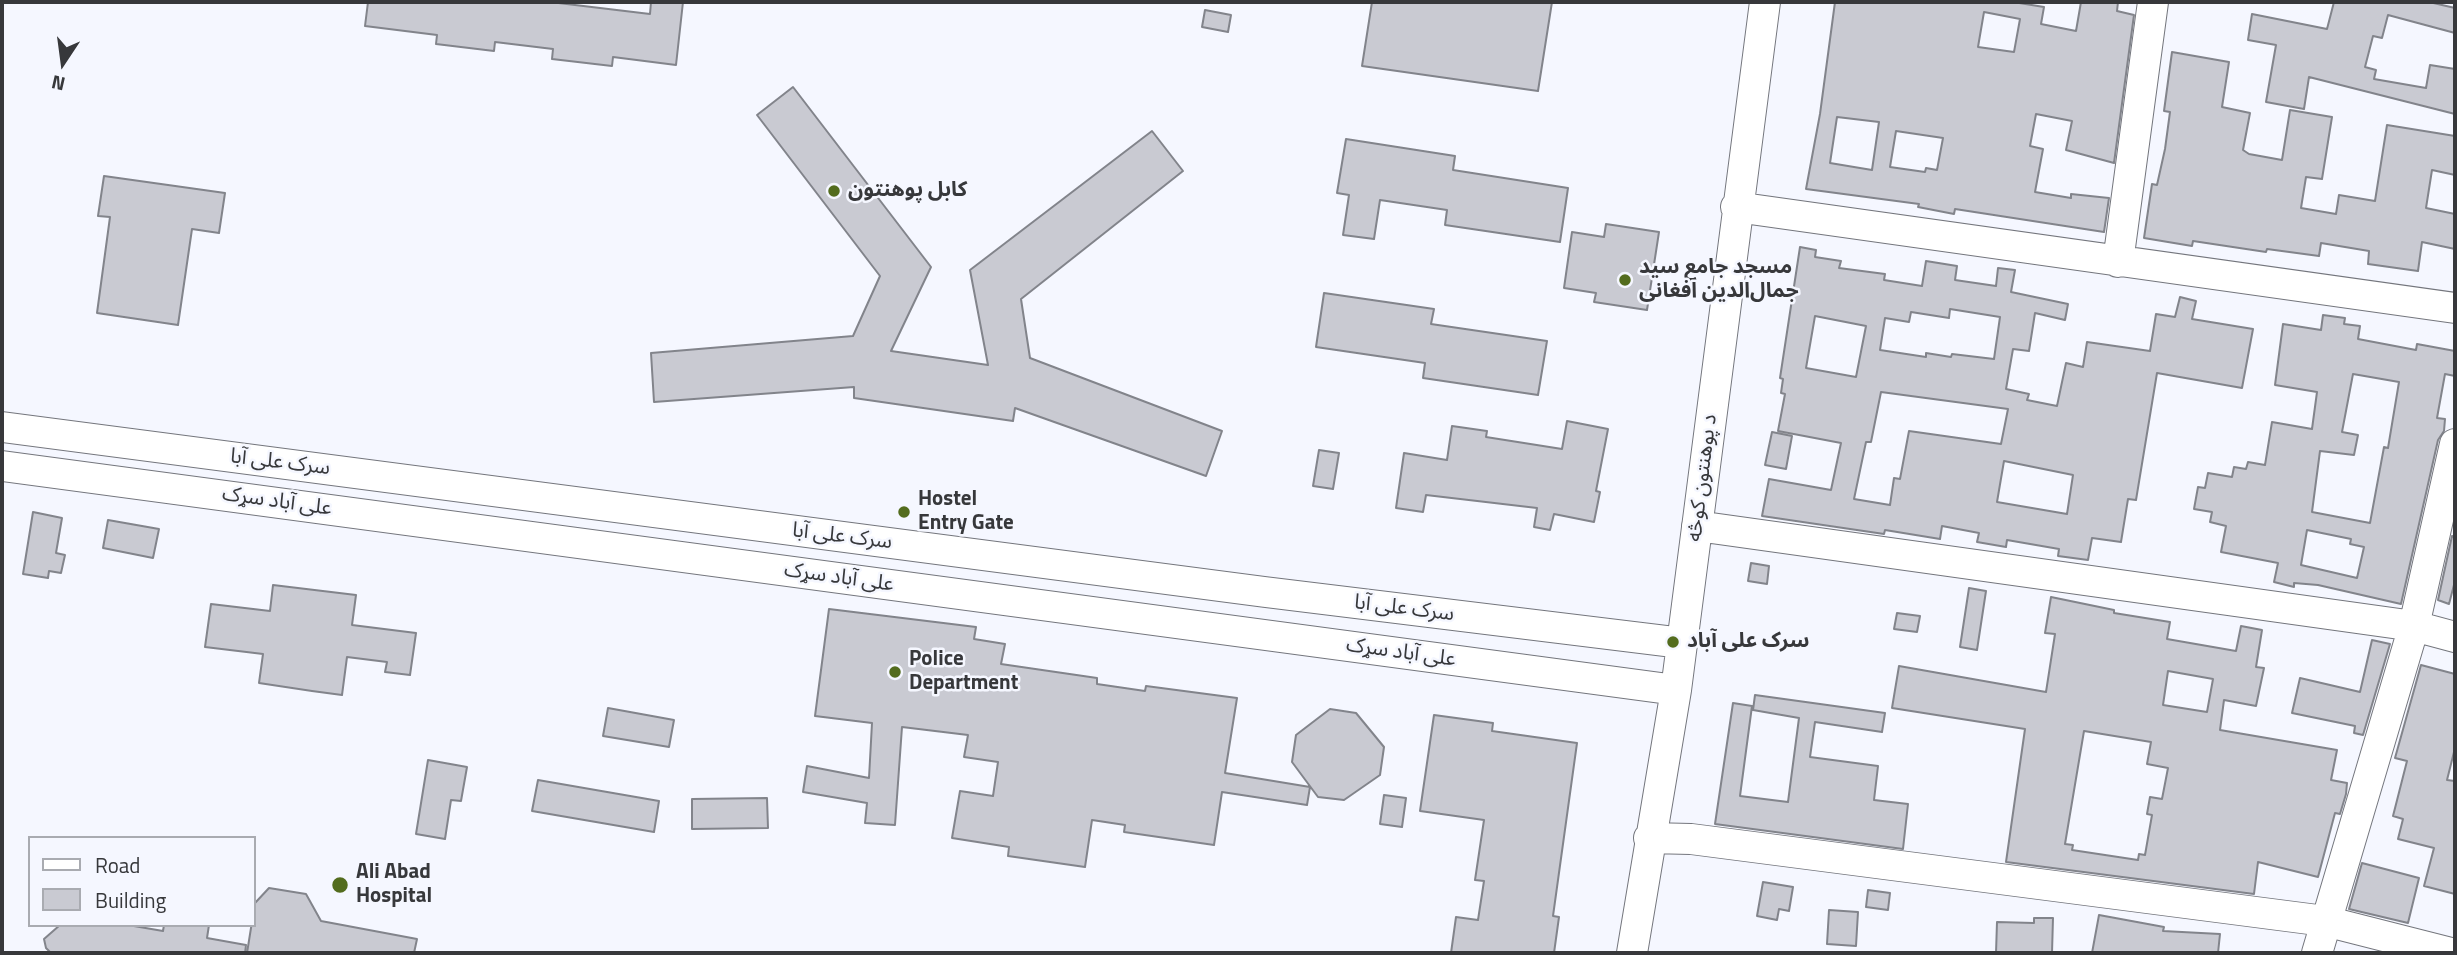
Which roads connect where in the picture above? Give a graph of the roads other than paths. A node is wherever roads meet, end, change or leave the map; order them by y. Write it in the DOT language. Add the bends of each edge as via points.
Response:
graph roads {
  1 [pos="1765,2"];
  2 [pos="2153,2"];
  3 [pos="1736,208"];
  4 [pos="2119,262"];
  5 [pos="2455,308"];
  6 [pos="2,430"];
  7 [pos="2455,444"];
  8 [pos="2,466"];
  9 [pos="1697,526"];
  10 [pos="919,547"];
  11 [pos="913,588"];
  12 [pos="2414,626"];
  13 [pos="2455,637"];
  14 [pos="1682,643"];
  15 [pos="1676,690"];
  16 [pos="1649,838"];
  17 [pos="2325,921"];
  18 [pos="1632,953"];
  19 [pos="2317,953"];
  20 [pos="2451,953"];
  1 -- 3 [label="street, د پوهنتون کوڅه"];
  2 -- 4 [label="street"];
  3 -- 4 [label="street"];
  3 -- 9 [label="street, د پوهنتون کوڅه"];
  4 -- 5 [label="street"];
  6 -- 10 [label="street, سرک علی آبا"];
  7 -- 12 [label="street"];
  8 -- 11 [label="street, علی آباد سړک"];
  9 -- 12 [label="street"];
  9 -- 14 [label="street, د پوهنتون کوڅه"];
  10 -- 11 [label="street"];
  10 -- 14 [label="street, سرک علی آبا"];
  11 -- 15 [label="street, علی آباد سړک"];
  12 -- 13 [label="street"];
  12 -- 17 [label="street"];
  14 -- 15 [label="street, د پوهنتون کوڅه"];
  15 -- 16 [label="street, د پوهنتون کوڅه"];
  16 -- 17 [label="street" via="1691,839"];
  16 -- 18 [label="street, د پوهنتون کوڅه"];
  17 -- 19 [label="street"];
  17 -- 20 [label="street"];
}
